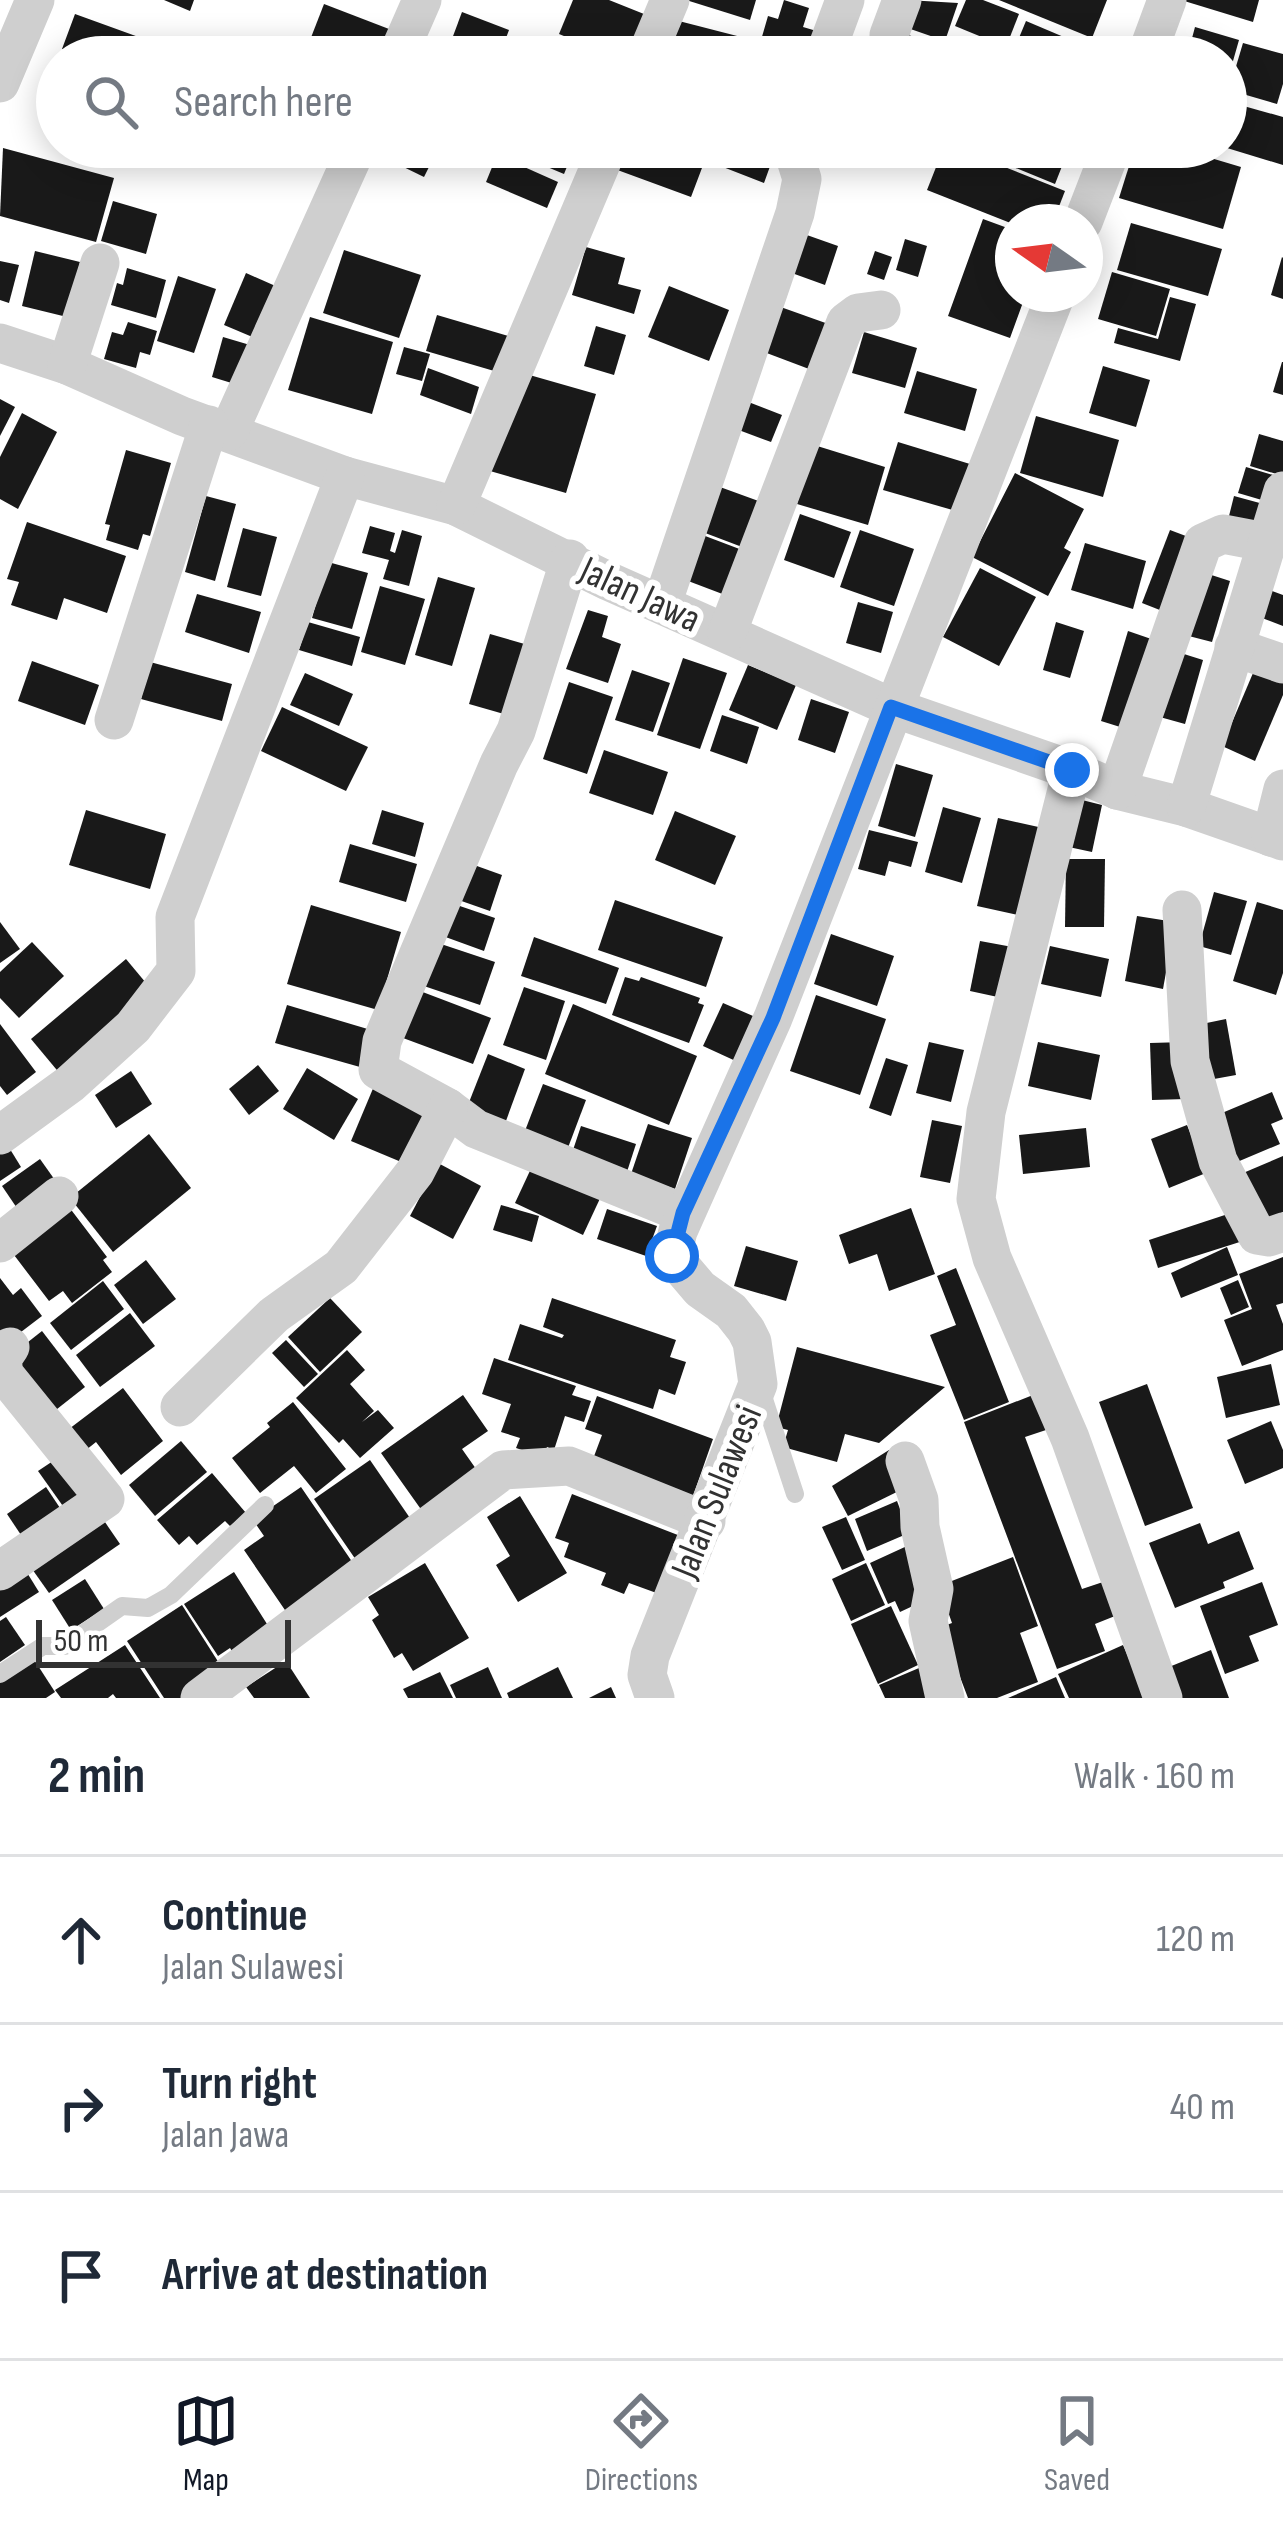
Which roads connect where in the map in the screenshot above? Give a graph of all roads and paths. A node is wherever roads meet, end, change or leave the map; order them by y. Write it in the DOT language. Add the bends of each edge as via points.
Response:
graph roads {
  1 [pos="422,0"];
  2 [pos="670,0"];
  3 [pos="845,0"];
  4 [pos="1167,0"];
  5 [pos="26,2"];
  6 [pos="406,36"];
  7 [pos="655,36"];
  8 [pos="832,36"];
  9 [pos="1154,36"];
  10 [pos="0,83"];
  11 [pos="346,168"];
  12 [pos="599,168"];
  13 [pos="799,168"];
  14 [pos="1104,168"];
  15 [pos="1090,204"];
  16 [pos="100,263"];
  17 [pos="881,310"];
  18 [pos="1049,312"];
  19 [pos="0,344"];
  20 [pos="67,365"];
  21 [pos="219,428"];
  22 [pos="345,476"];
  23 [pos="1283,491"];
  24 [pos="456,506"];
  25 [pos="1265,542"];
  26 [pos="570,559"];
  27 [pos="662,604"];
  28 [pos="727,633"];
  29 [pos="1234,647"];
  30 [pos="1283,664"];
  31 [pos="891,707"];
  32 [pos="115,720"];
  33 [pos="1072,770"];
  34 [pos="1283,789"];
  35 [pos="1117,790"];
  36 [pos="1186,807"];
  37 [pos="1277,839"];
  38 [pos="1182,910"];
  39 [pos="448,1108"];
  40 [pos="0,1135"];
  41 [pos="59,1196"];
  42 [pos="683,1213"];
  43 [pos="1283,1232"];
  44 [pos="0,1243"];
  45 [pos="10,1347"];
  46 [pos="758,1384"];
  47 [pos="180,1407"];
  48 [pos="905,1462"];
  49 [pos="795,1494"];
  50 [pos="265,1505"];
  51 [pos="706,1521"];
  52 [pos="0,1570"];
  53 [pos="0,1674"];
  54 [pos="200,1698"];
  55 [pos="655,1698"];
  56 [pos="945,1698"];
  57 [pos="1163,1698"];
  1 -- 6 [label="street"];
  2 -- 7 [label="street"];
  3 -- 8 [label="street"];
  4 -- 9 [label="street"];
  5 -- 10 [label="street"];
  11 -- 21 [label="street"];
  12 -- 24 [label="street"];
  13 -- 27 [label="street" via="795,213"];
  14 -- 15 [label="street"];
  16 -- 20 [label="street"];
  17 -- 28 [label="street" via="847,322"];
  18 -- 31 [label="street, Jalan Sulawesi"];
  19 -- 20 [label="street, Jalan Jawa"];
  20 -- 21 [label="street, Jalan Jawa"];
  21 -- 22 [label="street, Jalan Jawa"];
  21 -- 32 [label="street"];
  22 -- 24 [label="street, Jalan Jawa"];
  22 -- 40 [label="street" via="175,917 176,971 133,1027"];
  23 -- 25 [label="street"];
  24 -- 26 [label="street, Jalan Jawa"];
  25 -- 29 [label="street"];
  25 -- 35 [label="street" via="1223,534 1203,542"];
  26 -- 27 [label="street, Jalan Jawa"];
  26 -- 39 [label="street" via="516,731 378,1054 378,1070"];
  27 -- 28 [label="street, Jalan Jawa"];
  28 -- 31 [label="street, Jalan Jawa"];
  29 -- 30 [label="street"];
  29 -- 36 [label="street"];
  31 -- 33 [label="street, Jalan Jawa"];
  31 -- 42 [label="street, Jalan Sulawesi" via="773,1018"];
  33 -- 35 [label="street, Jalan Jawa"];
  33 -- 57 [label="street" via="986,1112 976,1199"];
  34 -- 37 [label="street"];
  35 -- 36 [label="street, Jalan Jawa"];
  36 -- 37 [label="street, Jalan Jawa"];
  38 -- 43 [label="street" via="1190,1061 1218,1161 1256,1235"];
  39 -- 42 [label="street" via="476,1130"];
  39 -- 47 [label="street" via="415,1172 341,1267 274,1315"];
  41 -- 44 [label="street"];
  42 -- 46 [label="street, Jalan Sulawesi" via="672,1256 746,1330"];
  45 -- 52 [label="street" via="4,1375 105,1499"];
  46 -- 49 [label="lane"];
  46 -- 51 [label="street, Jalan Sulawesi"];
  48 -- 56 [label="street" via="919,1499 934,1589 928,1621"];
  50 -- 53 [label="lane" via="171,1595 148,1608 122,1606 65,1646 44,1646"];
  51 -- 54 [label="street" via="569,1466 503,1470"];
  51 -- 55 [label="street, Jalan Sulawesi" via="650,1656"];
}
